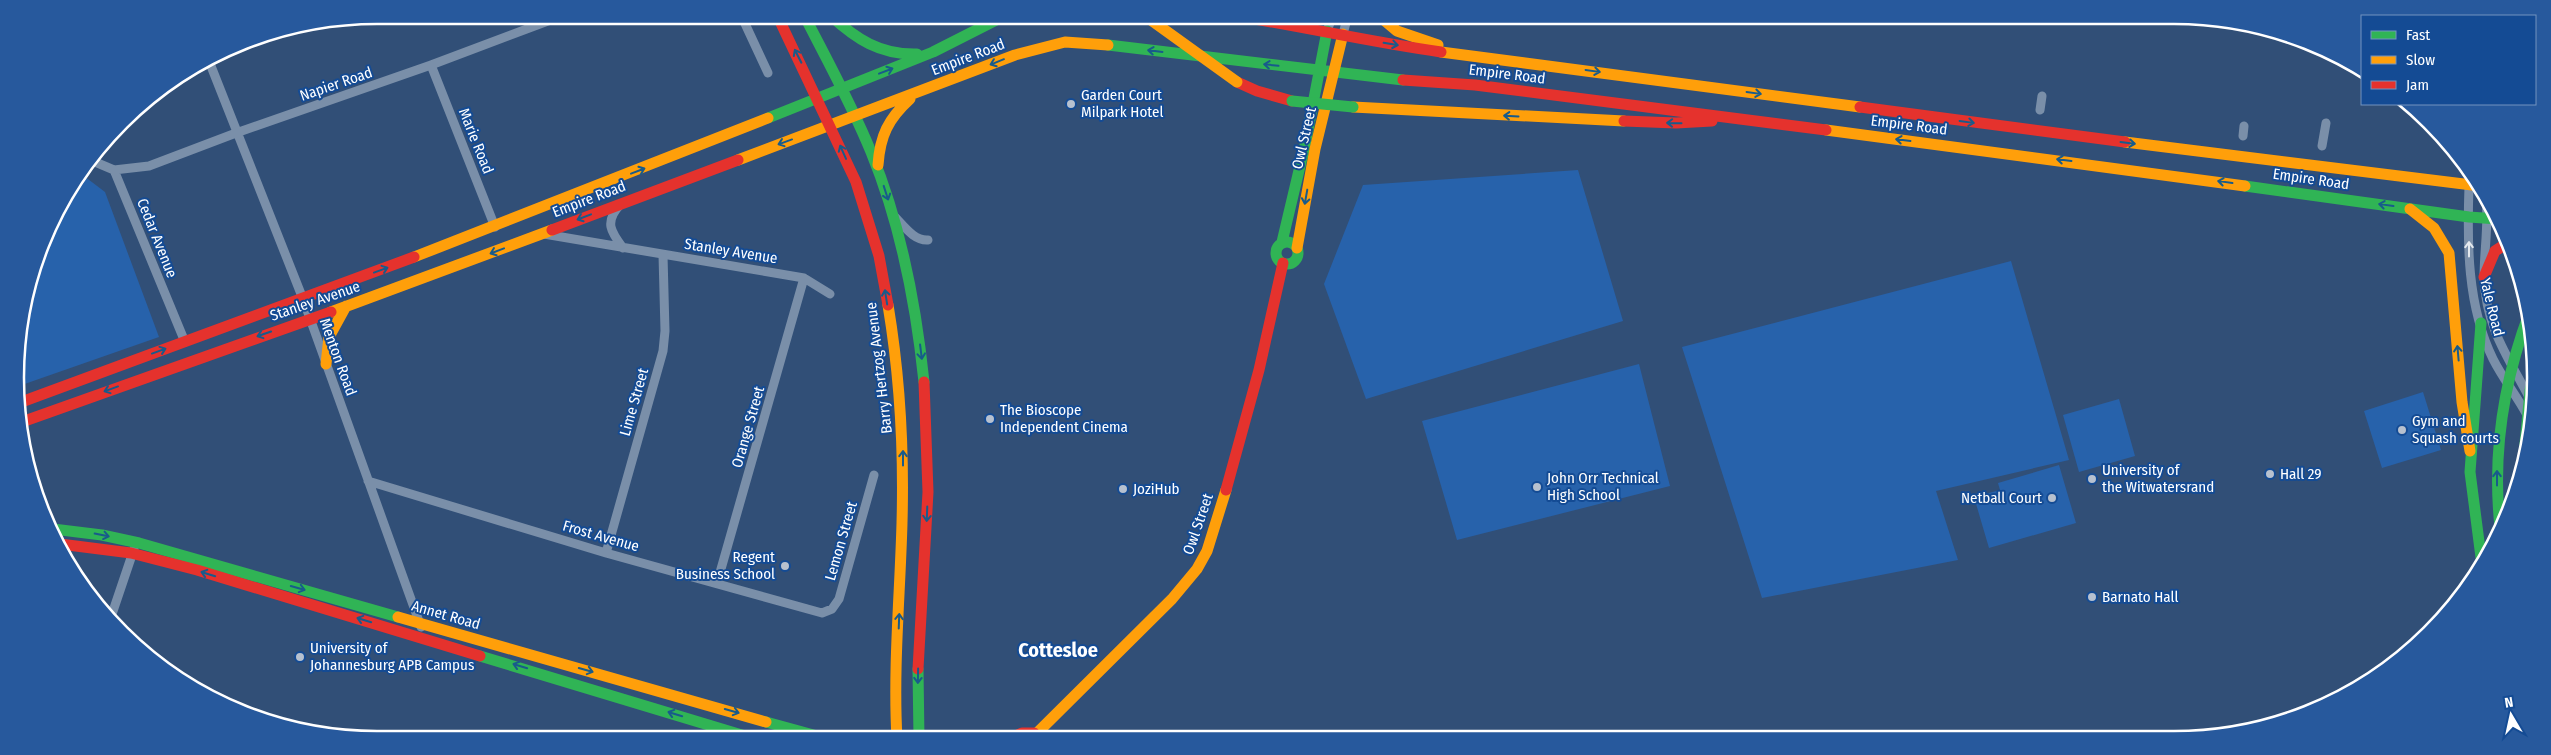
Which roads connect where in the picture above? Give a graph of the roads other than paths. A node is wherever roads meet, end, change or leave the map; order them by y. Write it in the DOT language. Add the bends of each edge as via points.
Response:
graph roads {
  1 [pos="541,24"];
  2 [pos="745,24"];
  3 [pos="781,24"];
  4 [pos="809,24"];
  5 [pos="840,24"];
  6 [pos="989,24"];
  7 [pos="1156,24"];
  8 [pos="1285,24"];
  9 [pos="1330,24"];
  10 [pos="1346,24"];
  11 [pos="1387,24"];
  12 [pos="1328,31"];
  13 [pos="1343,34"];
  14 [pos="934,52"];
  15 [pos="1461,53"];
  16 [pos="211,66"];
  17 [pos="431,66"];
  18 [pos="1320,71"];
  19 [pos="1334,72"];
  20 [pos="768,73"];
  21 [pos="841,88"];
  22 [pos="918,92"];
  23 [pos="2042,96"];
  24 [pos="817,98"];
  25 [pos="2040,110"];
  26 [pos="855,116"];
  27 [pos="1722,117"];
  28 [pos="2326,123"];
  29 [pos="831,125"];
  30 [pos="2244,126"];
  31 [pos="236,133"];
  32 [pos="2243,136"];
  33 [pos="2322,146"];
  34 [pos="97,163"];
  35 [pos="114,170"];
  36 [pos="878,170"];
  37 [pos="2471,185"];
  38 [pos="2474,191"];
  39 [pos="623,202"];
  40 [pos="2410,209"];
  41 [pos="893,214"];
  42 [pos="2469,217"];
  43 [pos="2490,219"];
  44 [pos="495,227"];
  45 [pos="2494,227"];
  46 [pos="542,233"];
  47 [pos="928,240"];
  48 [pos="1282,242"];
  49 [pos="2502,246"];
  50 [pos="623,248"];
  51 [pos="1297,248"];
  52 [pos="663,255"];
  53 [pos="1283,263"];
  54 [pos="2484,277"];
  55 [pos="804,278"];
  56 [pos="830,294"];
  57 [pos="303,299"];
  58 [pos="346,306"];
  59 [pos="310,319"];
  60 [pos="2481,323"];
  61 [pos="2524,329"];
  62 [pos="185,342"];
  63 [pos="326,364"];
  64 [pos="2526,391"];
  65 [pos="25,401"];
  66 [pos="2525,412"];
  67 [pos="27,420"];
  68 [pos="2470,451"];
  69 [pos="874,474"];
  70 [pos="368,481"];
  71 [pos="2499,515"];
  72 [pos="58,530"];
  73 [pos="139,543"];
  74 [pos="66,545"];
  75 [pos="131,553"];
  76 [pos="606,553"];
  77 [pos="2480,554"];
  78 [pos="717,583"];
  79 [pos="113,612"];
  80 [pos="828,612"];
  81 [pos="421,623"];
  82 [pos="422,637"];
  83 [pos="729,731"];
  84 [pos="800,731"];
  85 [pos="897,731"];
  86 [pos="919,731"];
  87 [pos="1033,731"];
  1 -- 17 [label="street, Napier Road"];
  2 -- 20 [label="street"];
  24 -- 3 [label="main road, Barry Hertzog Avenue, one-way"];
  4 -- 21 [label="main road"];
  5 -- 14 [label="main road" via="861,42 877,50 896,55"];
  6 -- 14 [label="main road, Empire Road"];
  27 -- 7 [label="main road, one-way, bridge" via="1676,123 1353,107 1292,101 1264,94 1237,82"];
  8 -- 12 [label="main road, Empire Road"];
  9 -- 12 [label="street"];
  10 -- 13 [label="street"];
  11 -- 15 [label="main road"];
  12 -- 13 [label="main road, Empire Road"];
  12 -- 18 [label="main road, Owl Street"];
  13 -- 15 [label="main road, Empire Road, one-way" via="1391,45"];
  13 -- 19 [label="main road, Owl Street"];
  21 -- 14 [label="main road, Empire Road, one-way"];
  15 -- 37 [label="main road, Empire Road, one-way"];
  16 -- 31 [label="street, Menton Road"];
  17 -- 31 [label="street, Napier Road"];
  17 -- 44 [label="street, Marie Road"];
  18 -- 19 [label="main road, Empire Road"];
  18 -- 22 [label="main road, Empire Road, one-way" via="1065,42 1030,50"];
  18 -- 48 [label="main road, Owl Street"];
  19 -- 27 [label="main road, Empire Road" via="1475,85"];
  19 -- 51 [label="main road, Owl Street, one-way" via="1315,149"];
  21 -- 24 [label="main road, Empire Road"];
  21 -- 26 [label="main road"];
  22 -- 26 [label="main road, Empire Road"];
  22 -- 36 [label="main road" via="893,114 881,132"];
  23 -- 25 [label="street"];
  24 -- 29 [label="main road, Barry Hertzog Avenue"];
  44 -- 24 [label="main road, Empire Road, one-way"];
  26 -- 29 [label="main road, Empire Road"];
  26 -- 36 [label="main road"];
  40 -- 27 [label="main road, Empire Road, one-way" via="2100,165"];
  28 -- 33 [label="street"];
  29 -- 39 [label="main road, Empire Road, one-way"];
  85 -- 29 [label="main road, Barry Hertzog Avenue, one-way" via="903,496 899,387 876,248 857,183"];
  30 -- 32 [label="street"];
  31 -- 35 [label="street, Napier Road" via="149,166"];
  31 -- 57 [label="street, Menton Road"];
  34 -- 35 [label="street"];
  35 -- 62 [label="street, Cedar Avenue"];
  36 -- 41 [label="main road, one-way"];
  38 -- 42 [label="street, Yale Road"];
  39 -- 46 [label="main road, Empire Road, one-way"];
  39 -- 50 [label="street" via="612,214 610,224"];
  40 -- 42 [label="main road, Empire Road"];
  68 -- 40 [label="main road, one-way" via="2462,402 2449,253 2434,227"];
  41 -- 47 [label="street" via="914,236 921,241"];
  41 -- 86 [label="main road, one-way" via="922,352 928,456 919,644"];
  42 -- 43 [label="main road, Empire Road"];
  60 -- 42 [label="street, Yale Road, one-way" via="2470,272"];
  57 -- 44 [label="main road, Stanley Avenue, one-way"];
  45 -- 54 [label="street, Yale Road"];
  46 -- 50 [label="street, Stanley Avenue"];
  46 -- 58 [label="main road, Stanley Avenue, one-way"];
  48 -- 51 [label="main road" via="1289,241"];
  48 -- 53 [label="main road" via="1275,254"];
  49 -- 54 [label="main road" via="2490,258"];
  50 -- 52 [label="street, Stanley Avenue"];
  51 -- 53 [label="main road" via="1298,256 1294,262"];
  52 -- 55 [label="street, Stanley Avenue"];
  52 -- 76 [label="street, Lime Street" via="663,351"];
  53 -- 87 [label="main road, Owl Street" via="1256,379 1207,551 1188,582 1167,604"];
  54 -- 64 [label="street, Yale Road" via="2488,313 2496,337"];
  55 -- 56 [label="street, Stanley Avenue"];
  55 -- 78 [label="street, Orange Street"];
  57 -- 59 [label="street, Menton Road"];
  57 -- 62 [label="main road, Stanley Avenue"];
  58 -- 59 [label="main road, Stanley Avenue"];
  58 -- 63 [label="main road" via="329,337"];
  59 -- 63 [label="street, Menton Road"];
  59 -- 67 [label="main road, Stanley Avenue, one-way"];
  60 -- 66 [label="street, Yale Road" via="2493,359"];
  60 -- 68 [label="main road"];
  71 -- 61 [label="main road, one-way, bridge" via="2499,432 2512,363"];
  65 -- 62 [label="main road, Stanley Avenue, one-way"];
  63 -- 70 [label="street, Menton Road"];
  68 -- 77 [label="main road" via="2472,500"];
  69 -- 80 [label="street, Lemon Street" via="839,600"];
  70 -- 76 [label="street, Frost Avenue"];
  70 -- 81 [label="street, Menton Road"];
  72 -- 73 [label="main road, Annet Road, one-way"];
  73 -- 75 [label="street"];
  73 -- 81 [label="main road, Annet Road, one-way"];
  74 -- 75 [label="main road, Annet Road"];
  75 -- 79 [label="street"];
  82 -- 75 [label="main road, Annet Road, one-way"];
  76 -- 78 [label="street, Frost Avenue"];
  78 -- 80 [label="street, Frost Avenue" via="816,612"];
  81 -- 82 [label="street, Menton Road"];
  81 -- 84 [label="main road, Annet Road, one-way"];
  83 -- 82 [label="main road, Annet Road, one-way"];
}
